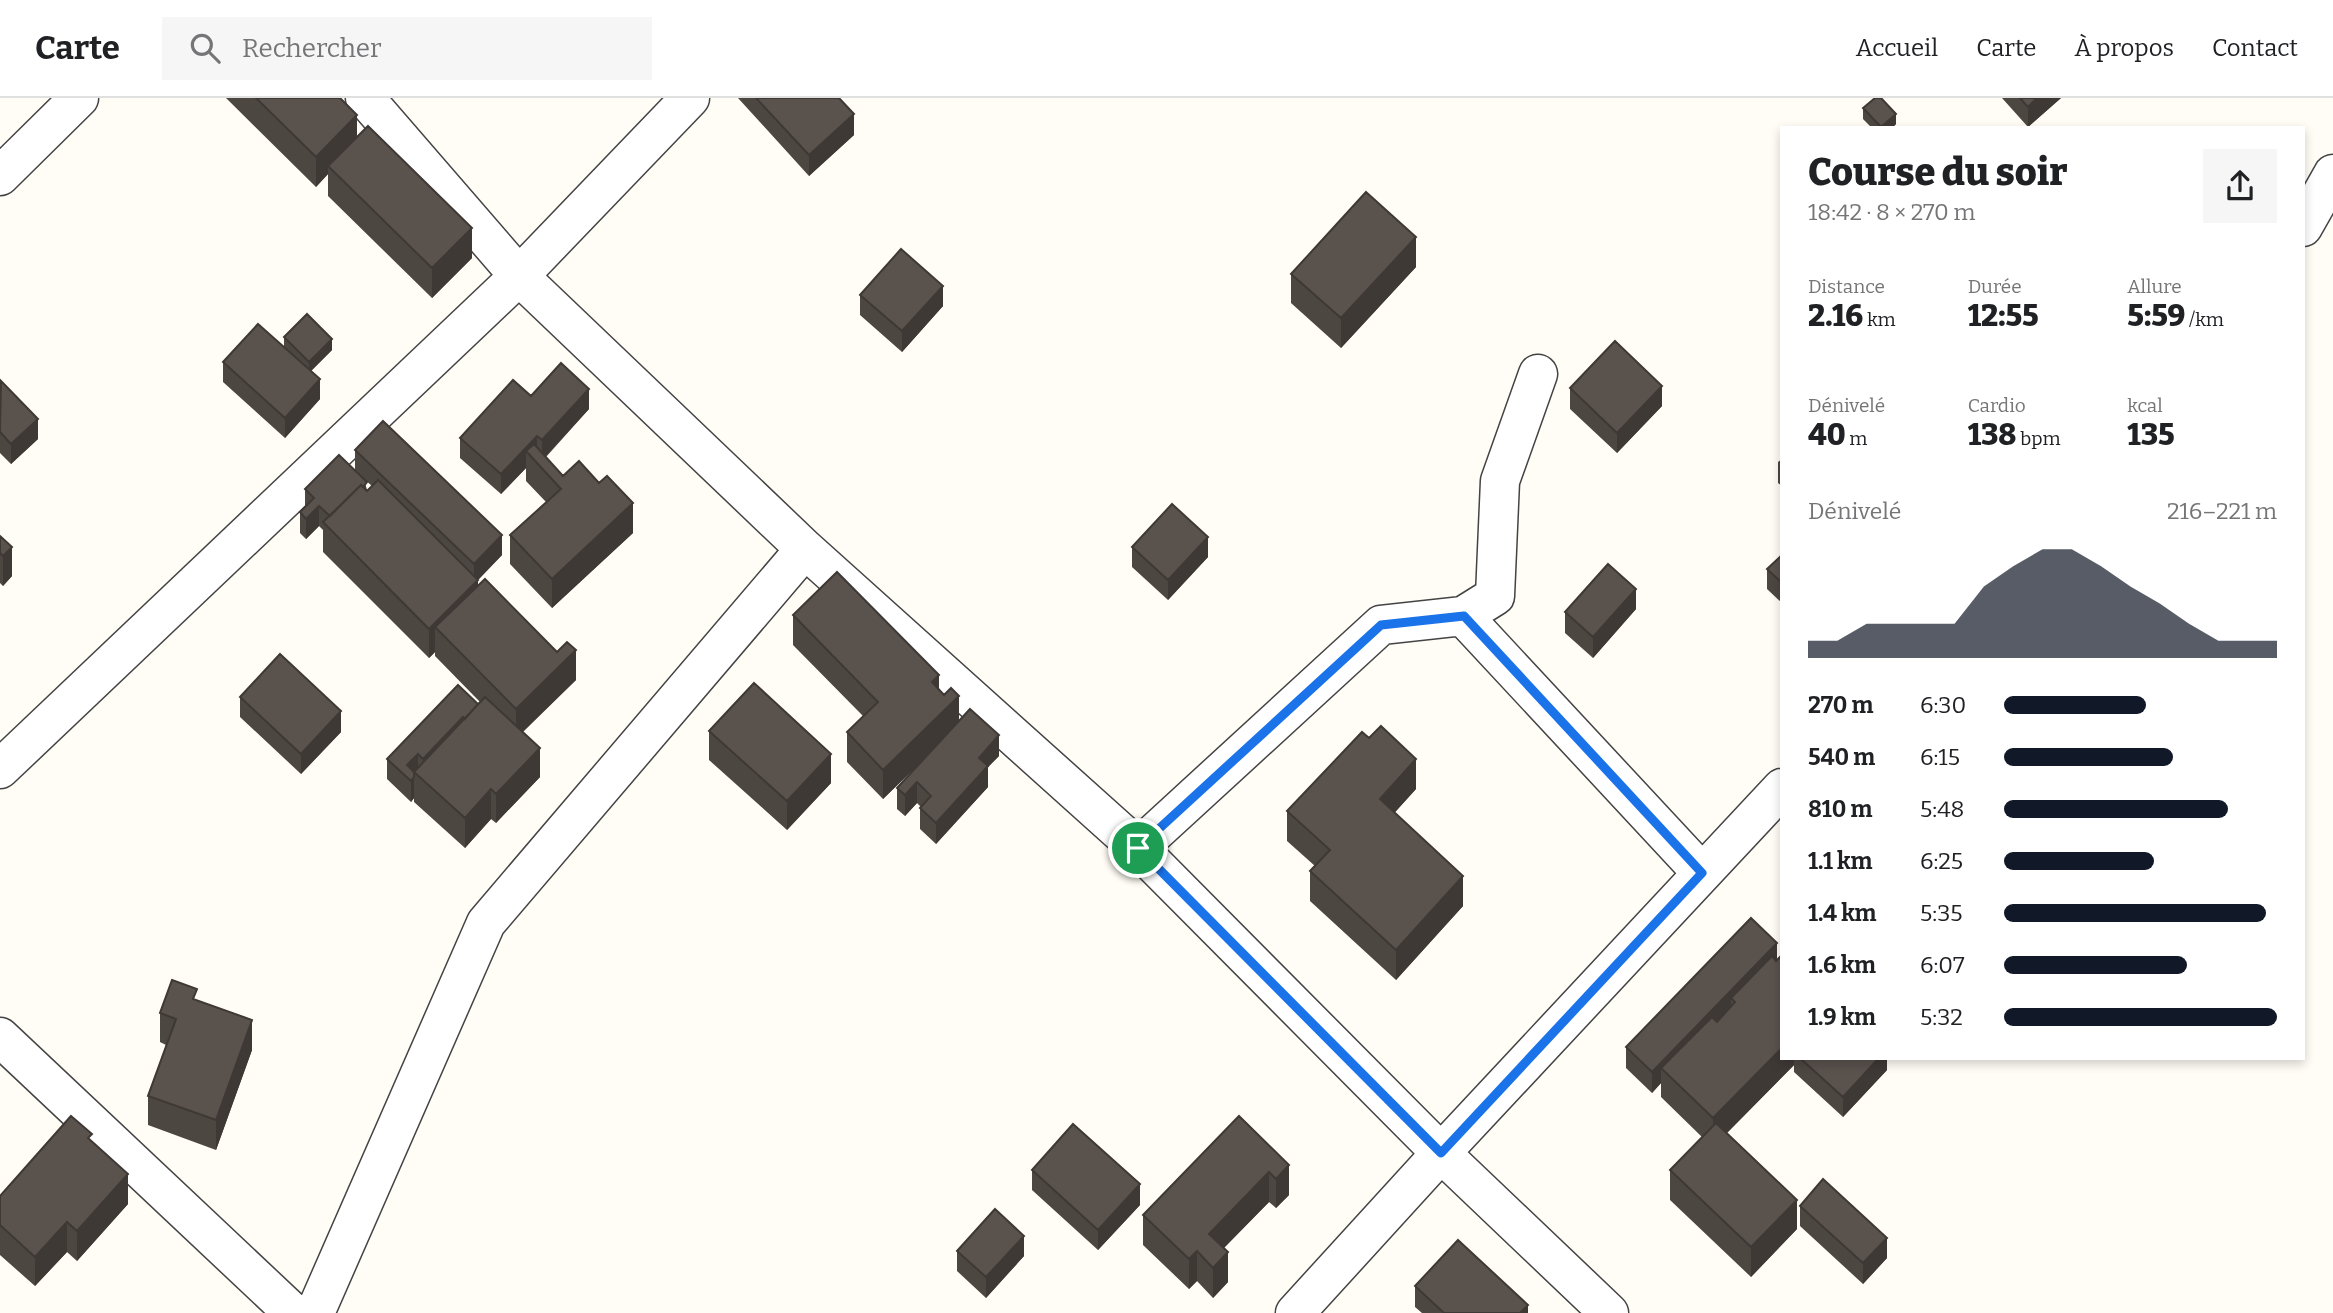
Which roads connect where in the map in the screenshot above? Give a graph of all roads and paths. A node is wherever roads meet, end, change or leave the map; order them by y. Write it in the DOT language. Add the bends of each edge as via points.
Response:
graph roads {
  1 [pos="79,98"];
  2 [pos="365,98"];
  3 [pos="690,98"];
  4 [pos="2333,174"];
  5 [pos="0,176"];
  6 [pos="2305,223"];
  7 [pos="519,276"];
  8 [pos="1538,374"];
  9 [pos="805,549"];
  10 [pos="1464,616"];
  11 [pos="0,769"];
  12 [pos="1780,790"];
  13 [pos="1138,848"];
  14 [pos="1702,873"];
  15 [pos="0,1037"];
  16 [pos="1441,1153"];
  17 [pos="293,1313"];
  18 [pos="315,1313"];
  19 [pos="1295,1313"];
  20 [pos="1609,1313"];
  1 -- 5 [label="street"];
  2 -- 7 [label="street"];
  3 -- 7 [label="street"];
  4 -- 6 [label="street"];
  7 -- 9 [label="street"];
  7 -- 11 [label="street"];
  8 -- 10 [label="street" via="1500,481 1495,596"];
  9 -- 13 [label="street"];
  9 -- 18 [label="street" via="486,923"];
  10 -- 13 [label="street" via="1381,625"];
  10 -- 14 [label="street"];
  12 -- 14 [label="street"];
  13 -- 16 [label="street"];
  14 -- 16 [label="street"];
  15 -- 17 [label="street"];
  16 -- 19 [label="street"];
  16 -- 20 [label="street"];
}
